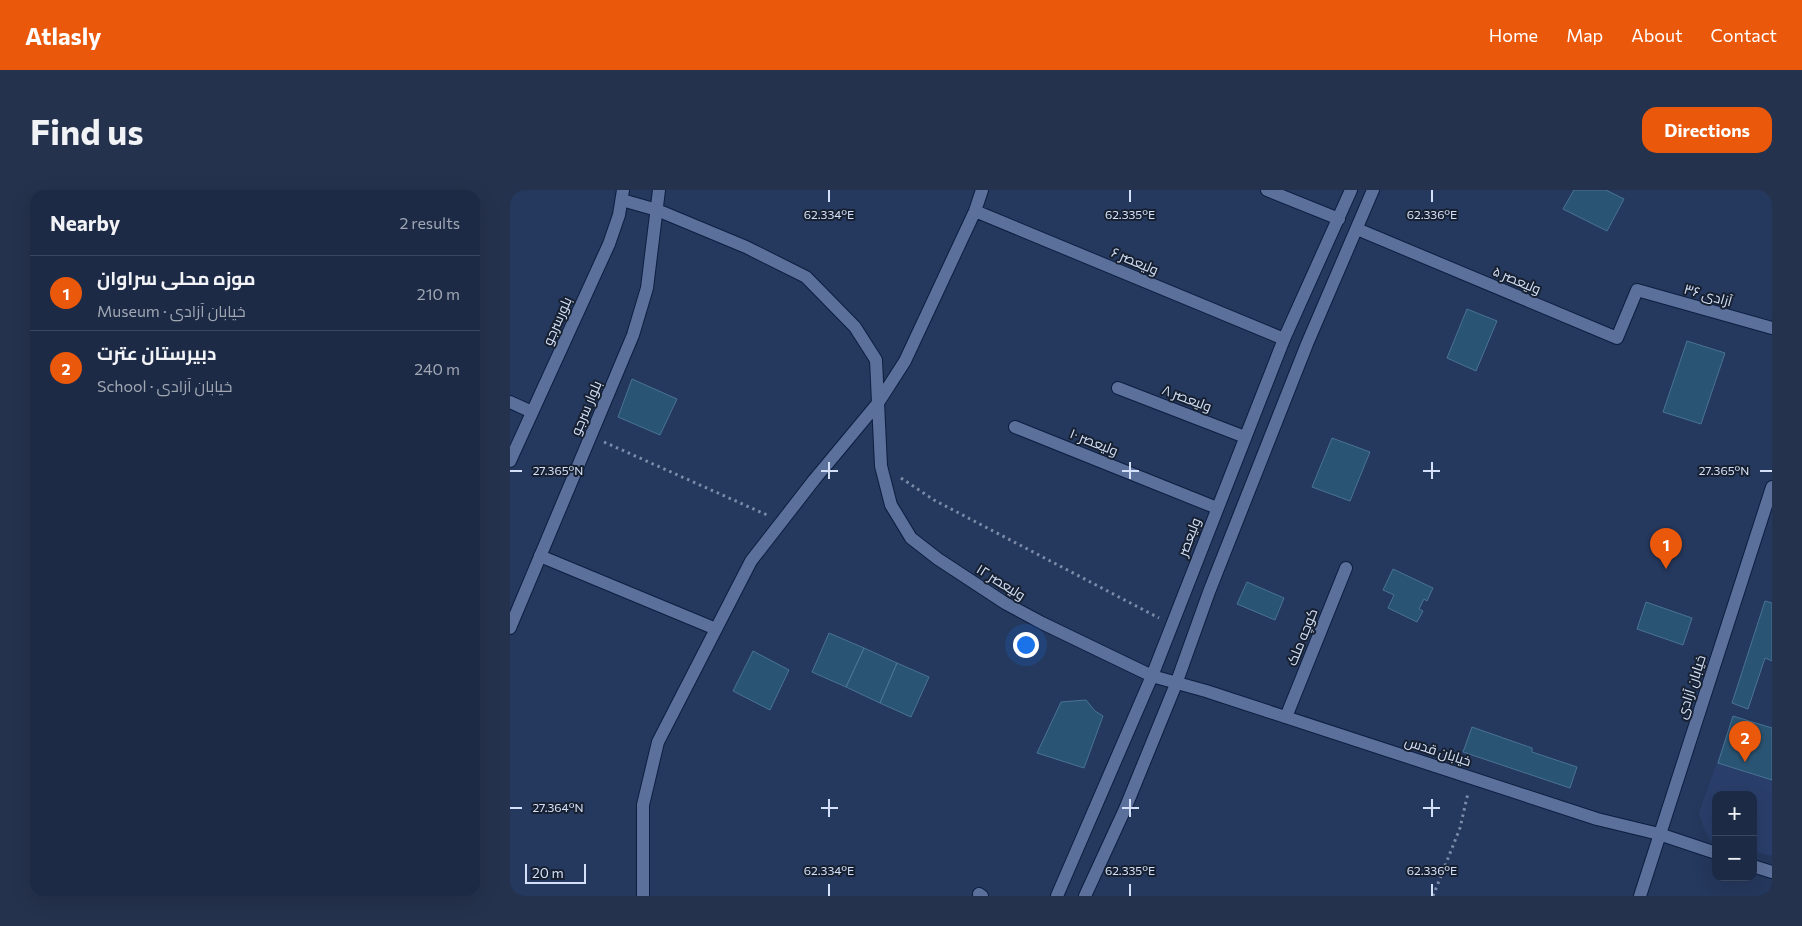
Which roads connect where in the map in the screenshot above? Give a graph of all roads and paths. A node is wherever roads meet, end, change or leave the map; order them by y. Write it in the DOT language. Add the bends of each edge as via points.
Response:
graph roads {
  1 [pos="659,190"];
  2 [pos="982,190"];
  3 [pos="1267,190"];
  4 [pos="1351,190"];
  5 [pos="1373,190"];
  6 [pos="623,195"];
  7 [pos="657,210"];
  8 [pos="975,210"];
  9 [pos="1339,219"];
  10 [pos="1357,229"];
  11 [pos="1637,290"];
  12 [pos="1772,328"];
  13 [pos="1284,339"];
  14 [pos="1118,388"];
  15 [pos="510,402"];
  16 [pos="878,403"];
  17 [pos="532,412"];
  18 [pos="1015,427"];
  19 [pos="590,436"];
  20 [pos="1245,436"];
  21 [pos="510,461"];
  22 [pos="881,466"];
  23 [pos="1772,487"];
  24 [pos="1217,508"];
  25 [pos="781,521"];
  26 [pos="540,556"];
  27 [pos="1346,568"];
  28 [pos="1172,625"];
  29 [pos="510,628"];
  30 [pos="716,629"];
  31 [pos="1152,676"];
  32 [pos="1176,684"];
  33 [pos="1286,718"];
  34 [pos="1472,778"];
  35 [pos="1659,834"];
  36 [pos="1712,852"];
  37 [pos="1757,867"];
  38 [pos="1772,872"];
  39 [pos="643,896"];
  40 [pos="1058,896"];
  41 [pos="1085,896"];
  42 [pos="1433,896"];
  43 [pos="1640,896"];
  1 -- 7 [label="street, بلوار سرجو"];
  2 -- 8 [label="street"];
  3 -- 9 [label="street"];
  4 -- 9 [label="street, ولیعصر"];
  5 -- 10 [label="street"];
  6 -- 7 [label="street, ولیعصر ۱۲"];
  6 -- 17 [label="street, بلورسرجو" via="608,244"];
  7 -- 16 [label="street, ولیعصر ۱۲" via="746,247 806,277 855,326 876,360"];
  7 -- 19 [label="street, بلوار سرجو" via="647,288 633,335"];
  8 -- 13 [label="street, ولیعصر ۶"];
  8 -- 16 [label="street" via="906,361"];
  9 -- 13 [label="street, ولیعصر"];
  10 -- 11 [label="street, ولیعصر ۵" via="1617,338"];
  10 -- 32 [label="street" via="1307,344"];
  11 -- 12 [label="street, آزادی ۳۶"];
  13 -- 20 [label="street, ولیعصر"];
  14 -- 20 [label="street, ولیعصر ۸"];
  15 -- 17 [label="street"];
  16 -- 22 [label="street, ولیعصر ۱۲"];
  16 -- 25 [label="street"];
  17 -- 21 [label="street, بلورسرجو"];
  18 -- 24 [label="street, ولیعصر ۱۰"];
  19 -- 25 [label="path"];
  19 -- 26 [label="street, بلوار سرجو"];
  20 -- 24 [label="street, ولیعصر"];
  22 -- 28 [label="path" via="934,500"];
  22 -- 31 [label="street, ولیعصر ۱۲" via="891,505 912,538 938,559 1005,603"];
  23 -- 35 [label="street, خیابان آزادی"];
  24 -- 28 [label="street, ولیعصر"];
  25 -- 30 [label="street" via="751,561"];
  26 -- 29 [label="street, بلوار سرجو"];
  26 -- 30 [label="street"];
  27 -- 33 [label="street, کوچه ملک"];
  28 -- 31 [label="street, ولیعصر"];
  30 -- 39 [label="street" via="658,742 642,805"];
  31 -- 32 [label="street, خیابان قدس"];
  31 -- 40 [label="street, ولیعصر"];
  32 -- 33 [label="street, خیابان قدس"];
  32 -- 41 [label="street"];
  33 -- 34 [label="street, خیابان قدس"];
  34 -- 35 [label="street, خیابان قدس" via="1597,819"];
  34 -- 42 [label="path" via="1460,828"];
  35 -- 36 [label="street, خیابان قدس"];
  35 -- 43 [label="street, خیابان آزادی"];
  37 -- 38 [label="street"];
}
